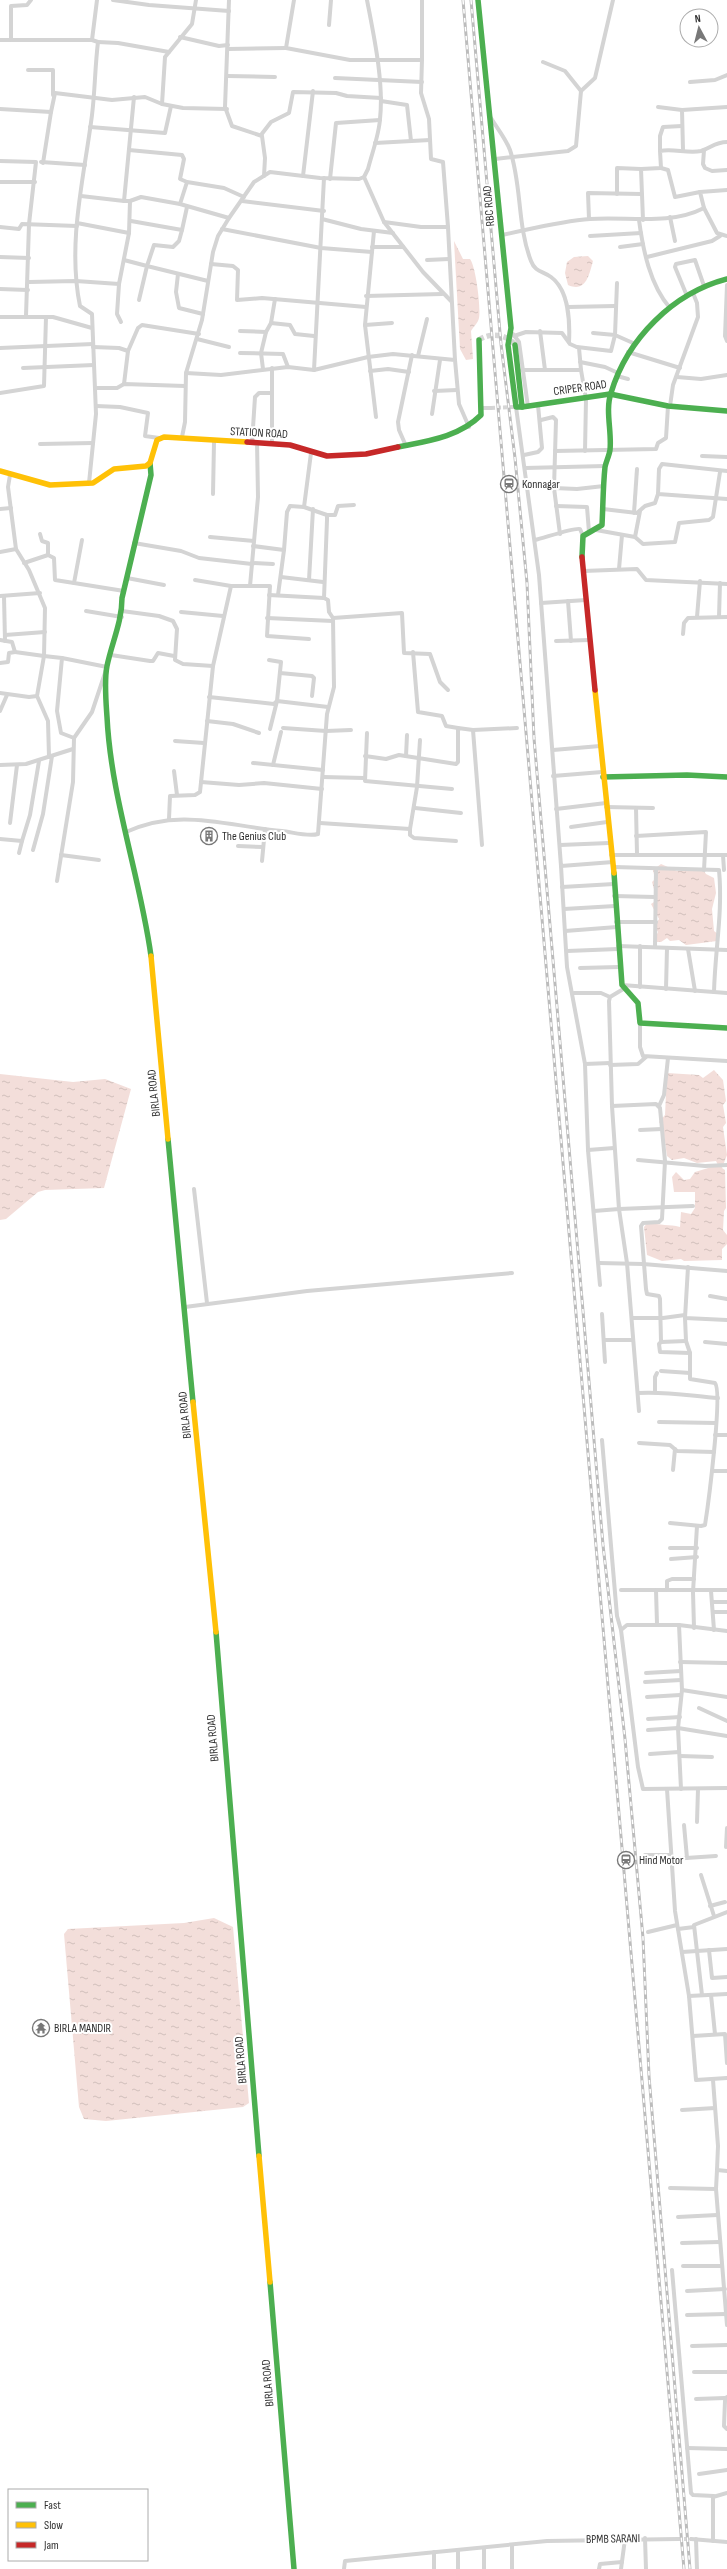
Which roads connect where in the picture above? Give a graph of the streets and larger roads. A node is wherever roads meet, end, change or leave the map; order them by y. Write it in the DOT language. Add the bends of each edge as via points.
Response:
graph roads {
  1 [pos="10,0"];
  2 [pos="31,0"];
  3 [pos="97,0"];
  4 [pos="113,0"];
  5 [pos="196,0"];
  6 [pos="230,0"];
  7 [pos="294,0"];
  8 [pos="331,0"];
  9 [pos="367,0"];
  10 [pos="422,0"];
  11 [pos="478,0"];
  12 [pos="613,0"];
  13 [pos="11,6"];
  14 [pos="196,9"];
  15 [pos="229,11"];
  16 [pos="329,25"];
  17 [pos="180,37"];
  18 [pos="0,40"];
  19 [pos="11,40"];
  20 [pos="92,40"];
  21 [pos="98,42"];
  22 [pos="228,47"];
  23 [pos="286,48"];
  24 [pos="170,52"];
  25 [pos="376,60"];
  26 [pos="422,60"];
  27 [pos="544,62"];
  28 [pos="28,70"];
  29 [pos="727,75"];
  30 [pos="227,76"];
  31 [pos="275,77"];
  32 [pos="335,78"];
  33 [pos="380,79"];
  34 [pos="422,82"];
  35 [pos="690,82"];
  36 [pos="314,91"];
  37 [pos="581,91"];
  38 [pos="53,95"];
  39 [pos="94,96"];
  40 [pos="134,97"];
  41 [pos="381,100"];
  42 [pos="162,104"];
  43 [pos="171,106"];
  44 [pos="658,107"];
  45 [pos="727,108"];
  46 [pos="0,109"];
  47 [pos="227,109"];
  48 [pos="682,110"];
  49 [pos="51,112"];
  50 [pos="491,118"];
  51 [pos="380,120"];
  52 [pos="90,126"];
  53 [pos="682,126"];
  54 [pos="131,130"];
  55 [pos="261,134"];
  56 [pos="430,140"];
  57 [pos="411,141"];
  58 [pos="727,142"];
  59 [pos="375,143"];
  60 [pos="129,150"];
  61 [pos="660,150"];
  62 [pos="683,150"];
  63 [pos="704,150"];
  64 [pos="511,157"];
  65 [pos="495,159"];
  66 [pos="0,161"];
  67 [pos="36,162"];
  68 [pos="43,163"];
  69 [pos="85,165"];
  70 [pos="661,168"];
  71 [pos="641,169"];
  72 [pos="727,170"];
  73 [pos="264,176"];
  74 [pos="304,176"];
  75 [pos="364,177"];
  76 [pos="324,178"];
  77 [pos="330,179"];
  78 [pos="0,182"];
  79 [pos="35,182"];
  80 [pos="187,182"];
  81 [pos="727,190"];
  82 [pos="700,192"];
  83 [pos="617,194"];
  84 [pos="641,194"];
  85 [pos="81,196"];
  86 [pos="243,199"];
  87 [pos="130,200"];
  88 [pos="124,201"];
  89 [pos="180,204"];
  90 [pos="187,207"];
  91 [pos="704,208"];
  92 [pos="324,212"];
  93 [pos="670,217"];
  94 [pos="229,218"];
  95 [pos="322,219"];
  96 [pos="589,219"];
  97 [pos="641,220"];
  98 [pos="131,221"];
  99 [pos="384,222"];
  100 [pos="30,224"];
  101 [pos="77,225"];
  102 [pos="0,227"];
  103 [pos="448,227"];
  104 [pos="222,229"];
  105 [pos="182,230"];
  106 [pos="374,231"];
  107 [pos="522,231"];
  108 [pos="129,233"];
  109 [pos="393,233"];
  110 [pos="641,233"];
  111 [pos="502,235"];
  112 [pos="590,236"];
  113 [pos="720,236"];
  114 [pos="727,236"];
  115 [pos="675,241"];
  116 [pos="643,244"];
  117 [pos="403,247"];
  118 [pos="620,247"];
  119 [pos="321,248"];
  120 [pos="372,249"];
  121 [pos="0,257"];
  122 [pos="647,257"];
  123 [pos="29,258"];
  124 [pos="450,259"];
  125 [pos="124,260"];
  126 [pos="427,260"];
  127 [pos="211,264"];
  128 [pos="147,266"];
  129 [pos="178,274"];
  130 [pos="724,280"];
  131 [pos="76,281"];
  132 [pos="208,281"];
  133 [pos="29,282"];
  134 [pos="617,283"];
  135 [pos="119,284"];
  136 [pos="727,285"];
  137 [pos="704,286"];
  138 [pos="0,289"];
  139 [pos="28,290"];
  140 [pos="442,294"];
  141 [pos="690,294"];
  142 [pos="366,296"];
  143 [pos="275,299"];
  144 [pos="139,300"];
  145 [pos="451,301"];
  146 [pos="316,303"];
  147 [pos="615,306"];
  148 [pos="366,307"];
  149 [pos="568,308"];
  150 [pos="670,308"];
  151 [pos="203,314"];
  152 [pos="26,316"];
  153 [pos="0,317"];
  154 [pos="46,318"];
  155 [pos="427,319"];
  156 [pos="121,322"];
  157 [pos="271,323"];
  158 [pos="392,323"];
  159 [pos="365,325"];
  160 [pos="92,328"];
  161 [pos="511,328"];
  162 [pos="240,331"];
  163 [pos="540,331"];
  164 [pos="266,332"];
  165 [pos="593,333"];
  166 [pos="199,334"];
  167 [pos="615,335"];
  168 [pos="314,336"];
  169 [pos="514,336"];
  170 [pos="197,339"];
  171 [pos="479,340"];
  172 [pos="727,341"];
  173 [pos="569,342"];
  174 [pos="634,343"];
  175 [pos="47,344"];
  176 [pos="0,345"];
  177 [pos="515,345"];
  178 [pos="93,346"];
  179 [pos="229,347"];
  180 [pos="576,347"];
  181 [pos="0,348"];
  182 [pos="128,352"];
  183 [pos="628,352"];
  184 [pos="240,353"];
  185 [pos="260,353"];
  186 [pos="412,355"];
  187 [pos="418,356"];
  188 [pos="368,357"];
  189 [pos="440,360"];
  190 [pos="455,360"];
  191 [pos="580,362"];
  192 [pos="94,365"];
  193 [pos="46,366"];
  194 [pos="288,367"];
  195 [pos="23,368"];
  196 [pos="272,368"];
  197 [pos="680,368"];
  198 [pos="263,369"];
  199 [pos="314,370"];
  200 [pos="522,370"];
  201 [pos="545,370"];
  202 [pos="581,370"];
  203 [pos="370,371"];
  204 [pos="409,372"];
  205 [pos="186,373"];
  206 [pos="617,375"];
  207 [pos="727,375"];
  208 [pos="677,377"];
  209 [pos="628,379"];
  210 [pos="124,384"];
  211 [pos="185,386"];
  212 [pos="95,388"];
  213 [pos="457,390"];
  214 [pos="434,391"];
  215 [pos="0,393"];
  216 [pos="271,393"];
  217 [pos="610,394"];
  218 [pos="586,399"];
  219 [pos="538,405"];
  220 [pos="96,406"];
  221 [pos="669,406"];
  222 [pos="519,407"];
  223 [pos="482,408"];
  224 [pos="491,408"];
  225 [pos="727,411"];
  226 [pos="432,414"];
  227 [pos="376,417"];
  228 [pos="541,420"];
  229 [pos="469,427"];
  230 [pos="182,437"];
  231 [pos="159,438"];
  232 [pos="214,442"];
  233 [pos="93,443"];
  234 [pos="254,443"];
  235 [pos="40,444"];
  236 [pos="272,444"];
  237 [pos="406,446"];
  238 [pos="555,451"];
  239 [pos="585,451"];
  240 [pos="610,451"];
  241 [pos="311,453"];
  242 [pos="524,455"];
  243 [pos="702,456"];
  244 [pos="727,457"];
  245 [pos="150,463"];
  246 [pos="605,466"];
  247 [pos="525,468"];
  248 [pos="554,468"];
  249 [pos="637,469"];
  250 [pos="0,471"];
  251 [pos="727,471"];
  252 [pos="720,472"];
  253 [pos="10,475"];
  254 [pos="89,483"];
  255 [pos="604,486"];
  256 [pos="554,488"];
  257 [pos="213,494"];
  258 [pos="658,494"];
  259 [pos="716,499"];
  260 [pos="727,499"];
  261 [pos="354,505"];
  262 [pos="556,506"];
  263 [pos="304,507"];
  264 [pos="11,508"];
  265 [pos="0,509"];
  266 [pos="313,509"];
  267 [pos="603,509"];
  268 [pos="640,511"];
  269 [pos="634,513"];
  270 [pos="328,515"];
  271 [pos="596,530"];
  272 [pos="589,532"];
  273 [pos="40,534"];
  274 [pos="560,534"];
  275 [pos="622,535"];
  276 [pos="583,536"];
  277 [pos="210,537"];
  278 [pos="635,537"];
  279 [pos="82,540"];
  280 [pos="535,540"];
  281 [pos="134,543"];
  282 [pos="254,544"];
  283 [pos="16,549"];
  284 [pos="284,550"];
  285 [pos="0,552"];
  286 [pos="48,555"];
  287 [pos="24,563"];
  288 [pos="252,563"];
  289 [pos="273,564"];
  290 [pos="619,569"];
  291 [pos="583,571"];
  292 [pos="281,577"];
  293 [pos="127,578"];
  294 [pos="195,580"];
  295 [pos="309,580"];
  296 [pos="700,581"];
  297 [pos="74,582"];
  298 [pos="324,582"];
  299 [pos="720,583"];
  300 [pos="727,584"];
  301 [pos="164,585"];
  302 [pos="231,586"];
  303 [pos="250,586"];
  304 [pos="124,591"];
  305 [pos="40,593"];
  306 [pos="269,595"];
  307 [pos="278,595"];
  308 [pos="2,596"];
  309 [pos="324,598"];
  310 [pos="586,600"];
  311 [pos="568,601"];
  312 [pos="541,603"];
  313 [pos="86,611"];
  314 [pos="181,612"];
  315 [pos="122,614"];
  316 [pos="223,616"];
  317 [pos="697,617"];
  318 [pos="719,617"];
  319 [pos="267,618"];
  320 [pos="727,618"];
  321 [pos="333,619"];
  322 [pos="46,632"];
  323 [pos="683,634"];
  324 [pos="5,635"];
  325 [pos="309,639"];
  326 [pos="2,640"];
  327 [pos="590,640"];
  328 [pos="556,641"];
  329 [pos="571,641"];
  330 [pos="14,652"];
  331 [pos="414,652"];
  332 [pos="111,655"];
  333 [pos="44,656"];
  334 [pos="174,656"];
  335 [pos="62,658"];
  336 [pos="269,660"];
  337 [pos="0,663"];
  338 [pos="213,666"];
  339 [pos="107,667"];
  340 [pos="280,673"];
  341 [pos="448,690"];
  342 [pos="0,693"];
  343 [pos="7,695"];
  344 [pos="37,696"];
  345 [pos="312,696"];
  346 [pos="209,698"];
  347 [pos="277,701"];
  348 [pos="328,707"];
  349 [pos="0,711"];
  350 [pos="207,721"];
  351 [pos="458,728"];
  352 [pos="517,728"];
  353 [pos="270,730"];
  354 [pos="351,730"];
  355 [pos="473,730"];
  356 [pos="326,731"];
  357 [pos="259,733"];
  358 [pos="367,733"];
  359 [pos="407,735"];
  360 [pos="74,738"];
  361 [pos="420,740"];
  362 [pos="175,741"];
  363 [pos="204,743"];
  364 [pos="600,746"];
  365 [pos="73,749"];
  366 [pos="553,750"];
  367 [pos="365,756"];
  368 [pos="406,756"];
  369 [pos="50,757"];
  370 [pos="420,760"];
  371 [pos="39,761"];
  372 [pos="253,763"];
  373 [pos="0,765"];
  374 [pos="17,765"];
  375 [pos="273,765"];
  376 [pos="323,770"];
  377 [pos="174,771"];
  378 [pos="602,774"];
  379 [pos="553,776"];
  380 [pos="322,777"];
  381 [pos="727,777"];
  382 [pos="364,778"];
  383 [pos="201,782"];
  384 [pos="417,787"];
  385 [pos="322,789"];
  386 [pos="452,789"];
  387 [pos="177,795"];
  388 [pos="606,805"];
  389 [pos="415,808"];
  390 [pos="636,808"];
  391 [pos="654,808"];
  392 [pos="556,809"];
  393 [pos="461,813"];
  394 [pos="169,819"];
  395 [pos="608,822"];
  396 [pos="10,823"];
  397 [pos="320,823"];
  398 [pos="571,827"];
  399 [pos="410,829"];
  400 [pos="265,830"];
  401 [pos="126,832"];
  402 [pos="636,836"];
  403 [pos="0,838"];
  404 [pos="22,841"];
  405 [pos="456,841"];
  406 [pos="610,843"];
  407 [pos="560,845"];
  408 [pos="238,846"];
  409 [pos="482,846"];
  410 [pos="263,847"];
  411 [pos="33,850"];
  412 [pos="19,853"];
  413 [pos="637,854"];
  414 [pos="61,855"];
  415 [pos="611,855"];
  416 [pos="705,855"];
  417 [pos="725,855"];
  418 [pos="99,860"];
  419 [pos="262,861"];
  420 [pos="613,865"];
  421 [pos="561,866"];
  422 [pos="656,869"];
  423 [pos="704,870"];
  424 [pos="718,870"];
  425 [pos="726,870"];
  426 [pos="57,881"];
  427 [pos="614,884"];
  428 [pos="562,887"];
  429 [pos="614,896"];
  430 [pos="655,897"];
  431 [pos="615,906"];
  432 [pos="564,908"];
  433 [pos="721,921"];
  434 [pos="727,921"];
  435 [pos="656,922"];
  436 [pos="617,924"];
  437 [pos="565,930"];
  438 [pos="640,946"];
  439 [pos="655,947"];
  440 [pos="618,948"];
  441 [pos="667,948"];
  442 [pos="688,949"];
  443 [pos="715,950"];
  444 [pos="727,950"];
  445 [pos="567,951"];
  446 [pos="618,967"];
  447 [pos="580,968"];
  448 [pos="623,987"];
  449 [pos="640,987"];
  450 [pos="666,989"];
  451 [pos="695,991"];
  452 [pos="714,992"];
  453 [pos="574,993"];
  454 [pos="727,993"];
  455 [pos="610,998"];
  456 [pos="640,1023"];
  457 [pos="727,1028"];
  458 [pos="646,1057"];
  459 [pos="668,1058"];
  460 [pos="727,1061"];
  461 [pos="585,1064"];
  462 [pos="610,1064"];
  463 [pos="612,1106"];
  464 [pos="659,1106"];
  465 [pos="662,1129"];
  466 [pos="640,1130"];
  467 [pos="614,1148"];
  468 [pos="588,1150"];
  469 [pos="638,1160"];
  470 [pos="665,1161"];
  471 [pos="727,1165"];
  472 [pos="194,1188"];
  473 [pos="662,1206"];
  474 [pos="693,1206"];
  475 [pos="619,1209"];
  476 [pos="594,1211"];
  477 [pos="599,1263"];
  478 [pos="626,1263"];
  479 [pos="643,1264"];
  480 [pos="688,1267"];
  481 [pos="727,1271"];
  482 [pos="512,1273"];
  483 [pos="600,1285"];
  484 [pos="710,1296"];
  485 [pos="727,1299"];
  486 [pos="207,1303"];
  487 [pos="185,1308"];
  488 [pos="602,1314"];
  489 [pos="685,1317"];
  490 [pos="632,1318"];
  491 [pos="660,1318"];
  492 [pos="727,1320"];
  493 [pos="604,1340"];
  494 [pos="633,1340"];
  495 [pos="686,1341"];
  496 [pos="661,1342"];
  497 [pos="705,1342"];
  498 [pos="727,1344"];
  499 [pos="690,1353"];
  500 [pos="605,1362"];
  501 [pos="690,1373"];
  502 [pos="655,1392"];
  503 [pos="638,1393"];
  504 [pos="718,1398"];
  505 [pos="639,1411"];
  506 [pos="659,1422"];
  507 [pos="716,1423"];
  508 [pos="715,1435"];
  509 [pos="727,1435"];
  510 [pos="602,1440"];
  511 [pos="639,1443"];
  512 [pos="675,1449"];
  513 [pos="714,1452"];
  514 [pos="673,1470"];
  515 [pos="712,1471"];
  516 [pos="727,1471"];
  517 [pos="670,1524"];
  518 [pos="697,1526"];
  519 [pos="670,1548"];
  520 [pos="697,1548"];
  521 [pos="697,1557"];
  522 [pos="671,1559"];
  523 [pos="694,1579"];
  524 [pos="621,1590"];
  525 [pos="656,1590"];
  526 [pos="667,1590"];
  527 [pos="727,1590"];
  528 [pos="712,1591"];
  529 [pos="693,1592"];
  530 [pos="713,1602"];
  531 [pos="727,1602"];
  532 [pos="714,1612"];
  533 [pos="727,1612"];
  534 [pos="657,1624"];
  535 [pos="679,1626"];
  536 [pos="694,1628"];
  537 [pos="621,1630"];
  538 [pos="714,1630"];
  539 [pos="727,1631"];
  540 [pos="680,1662"];
  541 [pos="727,1663"];
  542 [pos="681,1671"];
  543 [pos="646,1673"];
  544 [pos="681,1680"];
  545 [pos="645,1682"];
  546 [pos="682,1690"];
  547 [pos="680,1695"];
  548 [pos="647,1697"];
  549 [pos="727,1697"];
  550 [pos="698,1708"];
  551 [pos="680,1717"];
  552 [pos="648,1719"];
  553 [pos="727,1721"];
  554 [pos="678,1728"];
  555 [pos="648,1730"];
  556 [pos="727,1736"];
  557 [pos="650,1754"];
  558 [pos="679,1754"];
  559 [pos="712,1757"];
  560 [pos="727,1788"];
  561 [pos="667,1789"];
  562 [pos="681,1789"];
  563 [pos="698,1789"];
  564 [pos="697,1822"];
  565 [pos="684,1825"];
  566 [pos="727,1828"];
  567 [pos="726,1847"];
  568 [pos="645,1855"];
  569 [pos="716,1856"];
  570 [pos="671,1857"];
  571 [pos="687,1858"];
  572 [pos="701,1875"];
  573 [pos="725,1902"];
  574 [pos="710,1906"];
  575 [pos="727,1912"];
  576 [pos="714,1916"];
  577 [pos="678,1927"];
  578 [pos="694,1927"];
  579 [pos="648,1932"];
  580 [pos="727,1949"];
  581 [pos="709,1950"];
  582 [pos="698,1951"];
  583 [pos="682,1952"];
  584 [pos="727,1977"];
  585 [pos="727,1994"];
  586 [pos="702,1995"];
  587 [pos="711,1995"];
  588 [pos="689,1996"];
  589 [pos="715,2034"];
  590 [pos="693,2036"];
  591 [pos="727,2043"];
  592 [pos="727,2063"];
  593 [pos="727,2078"];
  594 [pos="713,2080"];
  595 [pos="715,2108"];
  596 [pos="682,2110"];
  597 [pos="717,2170"];
  598 [pos="727,2171"];
  599 [pos="670,2188"];
  600 [pos="716,2189"];
  601 [pos="717,2215"];
  602 [pos="678,2217"];
  603 [pos="719,2242"];
  604 [pos="682,2243"];
  605 [pos="683,2266"];
  606 [pos="722,2266"];
  607 [pos="672,2270"];
  608 [pos="687,2291"];
  609 [pos="726,2293"];
  610 [pos="726,2314"];
  611 [pos="687,2315"];
  612 [pos="727,2325"];
  613 [pos="727,2345"];
  614 [pos="692,2346"];
  615 [pos="694,2372"];
  616 [pos="727,2372"];
  617 [pos="726,2398"];
  618 [pos="696,2399"];
  619 [pos="727,2430"];
  620 [pos="686,2448"];
  621 [pos="727,2449"];
  622 [pos="727,2470"];
  623 [pos="699,2474"];
  624 [pos="727,2493"];
  625 [pos="714,2496"];
  626 [pos="625,2538"];
  627 [pos="645,2538"];
  628 [pos="678,2539"];
  629 [pos="713,2541"];
  630 [pos="727,2542"];
  631 [pos="512,2545"];
  632 [pos="484,2548"];
  633 [pos="458,2550"];
  634 [pos="434,2552"];
  635 [pos="622,2562"];
  636 [pos="294,2569"];
  637 [pos="344,2569"];
  638 [pos="434,2569"];
  639 [pos="458,2569"];
  640 [pos="484,2569"];
  641 [pos="512,2569"];
  642 [pos="599,2569"];
  643 [pos="622,2569"];
  644 [pos="646,2569"];
  645 [pos="697,2569"];
  1 -- 13 [label="street"];
  2 -- 13 [label="street" via="27,5"];
  3 -- 20 [label="street"];
  4 -- 14 [label="street"];
  5 -- 14 [label="street"];
  6 -- 15 [label="street"];
  7 -- 23 [label="street"];
  8 -- 16 [label="street"];
  9 -- 25 [label="street"];
  10 -- 26 [label="street"];
  11 -- 50 [label="street, RBC ROAD"];
  12 -- 37 [label="street" via="595,78"];
  13 -- 19 [label="street"];
  14 -- 15 [label="street"];
  14 -- 17 [label="street" via="192,24"];
  15 -- 22 [label="street"];
  17 -- 22 [label="street"];
  17 -- 24 [label="street"];
  18 -- 19 [label="street"];
  19 -- 20 [label="street"];
  20 -- 21 [label="street"];
  21 -- 24 [label="street"];
  21 -- 39 [label="street"];
  22 -- 23 [label="street"];
  22 -- 30 [label="street"];
  23 -- 25 [label="street" via="350,60"];
  24 -- 42 [label="street" via="165,57"];
  25 -- 26 [label="street"];
  25 -- 33 [label="street"];
  26 -- 34 [label="street"];
  27 -- 37 [label="street" via="565,71"];
  28 -- 38 [label="street" via="53,70"];
  29 -- 35 [label="street" via="707,81"];
  30 -- 31 [label="street"];
  30 -- 47 [label="street"];
  32 -- 33 [label="street"];
  33 -- 34 [label="street"];
  33 -- 41 [label="street"];
  34 -- 56 [label="street" via="421,93 429,119"];
  36 -- 41 [label="street"];
  36 -- 55 [label="street" via="293,92 289,113 271,122"];
  36 -- 74 [label="street"];
  37 -- 64 [label="street" via="574,149"];
  38 -- 39 [label="street" via="55,93"];
  38 -- 49 [label="street"];
  39 -- 40 [label="street" via="112,100"];
  39 -- 52 [label="street"];
  40 -- 42 [label="street" via="145,97"];
  40 -- 54 [label="street"];
  41 -- 51 [label="street"];
  41 -- 57 [label="street" via="407,105"];
  42 -- 43 [label="street"];
  43 -- 47 [label="street"];
  43 -- 54 [label="street" via="165,133"];
  44 -- 48 [label="street"];
  45 -- 48 [label="street"];
  46 -- 49 [label="street"];
  47 -- 55 [label="street" via="232,126"];
  48 -- 53 [label="street"];
  49 -- 68 [label="street"];
  50 -- 64 [label="street"];
  50 -- 65 [label="street, RBC ROAD"];
  51 -- 59 [label="street"];
  51 -- 77 [label="street" via="336,123"];
  52 -- 54 [label="street"];
  52 -- 69 [label="street"];
  53 -- 61 [label="street" via="663,127"];
  53 -- 62 [label="street"];
  54 -- 60 [label="street"];
  55 -- 73 [label="street" via="264,147"];
  56 -- 57 [label="street"];
  56 -- 103 [label="street" via="431,159 442,162"];
  57 -- 59 [label="street"];
  58 -- 63 [label="street" via="716,142"];
  59 -- 75 [label="street"];
  60 -- 80 [label="street" via="182,155 184,159 180,179"];
  60 -- 88 [label="street"];
  61 -- 62 [label="street"];
  61 -- 70 [label="street"];
  62 -- 63 [label="street"];
  63 -- 72 [label="street" via="705,168 712,171"];
  64 -- 65 [label="street"];
  64 -- 107 [label="street"];
  65 -- 111 [label="street, RBC ROAD"];
  66 -- 67 [label="street"];
  67 -- 68 [label="street"];
  67 -- 79 [label="street"];
  68 -- 69 [label="street"];
  69 -- 85 [label="street"];
  70 -- 71 [label="street"];
  70 -- 82 [label="street" via="668,170 675,197"];
  71 -- 83 [label="street" via="617,168"];
  71 -- 84 [label="street"];
  73 -- 74 [label="street" via="270,172"];
  73 -- 86 [label="street" via="254,182"];
  74 -- 76 [label="street"];
  75 -- 77 [label="street"];
  75 -- 99 [label="street"];
  76 -- 77 [label="street"];
  76 -- 92 [label="street"];
  78 -- 79 [label="street"];
  79 -- 100 [label="street"];
  80 -- 86 [label="street" via="224,188"];
  80 -- 89 [label="street"];
  81 -- 82 [label="street"];
  82 -- 91 [label="street"];
  83 -- 84 [label="street"];
  83 -- 96 [label="street" via="587,195"];
  84 -- 97 [label="street"];
  85 -- 88 [label="street"];
  85 -- 101 [label="street"];
  86 -- 92 [label="street"];
  86 -- 94 [label="street"];
  87 -- 88 [label="street"];
  87 -- 89 [label="street" via="141,197"];
  87 -- 98 [label="street"];
  89 -- 90 [label="street"];
  90 -- 94 [label="street"];
  90 -- 105 [label="street"];
  91 -- 93 [label="street"];
  91 -- 113 [label="street"];
  92 -- 95 [label="street"];
  93 -- 97 [label="street"];
  93 -- 115 [label="street"];
  94 -- 104 [label="street"];
  95 -- 106 [label="street"];
  95 -- 119 [label="street"];
  96 -- 97 [label="street"];
  96 -- 107 [label="street"];
  97 -- 110 [label="street"];
  98 -- 105 [label="street"];
  98 -- 108 [label="street"];
  99 -- 103 [label="street" via="421,227"];
  99 -- 109 [label="street"];
  100 -- 101 [label="street"];
  100 -- 102 [label="street" via="22,224 18,229"];
  100 -- 123 [label="street"];
  101 -- 108 [label="street"];
  101 -- 131 [label="street"];
  103 -- 124 [label="street"];
  104 -- 119 [label="street"];
  104 -- 127 [label="street"];
  105 -- 128 [label="street" via="173,247 154,245"];
  106 -- 109 [label="street"];
  106 -- 120 [label="street"];
  107 -- 111 [label="street"];
  107 -- 149 [label="street" via="533,266 553,278"];
  108 -- 125 [label="street"];
  109 -- 117 [label="street"];
  110 -- 112 [label="street"];
  110 -- 116 [label="street"];
  111 -- 161 [label="street, RBC ROAD"];
  113 -- 114 [label="street"];
  113 -- 122 [label="street" via="704,243"];
  116 -- 118 [label="street"];
  116 -- 122 [label="street"];
  117 -- 120 [label="street"];
  117 -- 140 [label="street"];
  119 -- 120 [label="street"];
  119 -- 146 [label="street"];
  120 -- 142 [label="street"];
  121 -- 123 [label="street"];
  122 -- 150 [label="street" via="656,289"];
  123 -- 133 [label="street"];
  124 -- 126 [label="street"];
  124 -- 145 [label="street"];
  125 -- 128 [label="street"];
  125 -- 135 [label="street"];
  127 -- 132 [label="street"];
  127 -- 143 [label="street" via="233,266 238,270 236,299"];
  128 -- 129 [label="street"];
  128 -- 144 [label="street"];
  129 -- 132 [label="street"];
  129 -- 151 [label="street" via="176,292 179,308"];
  130 -- 136 [label="street"];
  130 -- 137 [label="street"];
  131 -- 133 [label="street"];
  131 -- 135 [label="street"];
  131 -- 160 [label="street" via="80,306 92,312"];
  132 -- 151 [label="street"];
  133 -- 139 [label="street"];
  134 -- 147 [label="street"];
  135 -- 156 [label="street" via="116,314"];
  136 -- 172 [label="street"];
  137 -- 141 [label="street"];
  137 -- 141 [label="street" via="695,260 676,264 675,267"];
  138 -- 139 [label="street"];
  139 -- 152 [label="street"];
  140 -- 142 [label="street"];
  140 -- 145 [label="street"];
  141 -- 150 [label="street"];
  141 -- 197 [label="street" via="697,303 698,317"];
  142 -- 148 [label="street"];
  143 -- 146 [label="street"];
  143 -- 157 [label="street"];
  145 -- 190 [label="street"];
  146 -- 148 [label="street"];
  146 -- 168 [label="street"];
  147 -- 149 [label="street"];
  147 -- 167 [label="street"];
  148 -- 159 [label="street"];
  149 -- 173 [label="street"];
  150 -- 174 [label="street"];
  151 -- 166 [label="street"];
  152 -- 153 [label="street"];
  152 -- 154 [label="street"];
  154 -- 160 [label="street"];
  154 -- 175 [label="street"];
  155 -- 187 [label="street"];
  157 -- 164 [label="street"];
  157 -- 168 [label="street" via="290,325 295,334"];
  158 -- 159 [label="street"];
  159 -- 188 [label="street"];
  160 -- 178 [label="street"];
  161 -- 169 [label="street, RBC ROAD"];
  161 -- 222 [label="street" via="508,345"];
  162 -- 164 [label="street"];
  163 -- 169 [label="street"];
  163 -- 173 [label="street" via="562,333"];
  163 -- 201 [label="street"];
  164 -- 185 [label="street"];
  165 -- 167 [label="street"];
  166 -- 170 [label="street"];
  166 -- 182 [label="street" via="142,325 138,328"];
  167 -- 174 [label="street"];
  167 -- 180 [label="street" via="611,351"];
  168 -- 199 [label="street"];
  169 -- 200 [label="street, RBC ROAD" via="519,342"];
  170 -- 179 [label="street"];
  170 -- 205 [label="street"];
  171 -- 223 [label="street"];
  173 -- 180 [label="street"];
  174 -- 183 [label="street"];
  175 -- 178 [label="street"];
  175 -- 181 [label="street"];
  175 -- 193 [label="street"];
  176 -- 181 [label="street"];
  177 -- 222 [label="street"];
  178 -- 182 [label="street" via="118,348"];
  178 -- 192 [label="street"];
  180 -- 191 [label="street" via="580,351"];
  182 -- 210 [label="street"];
  183 -- 197 [label="street"];
  183 -- 206 [label="street"];
  184 -- 185 [label="street"];
  185 -- 194 [label="street" via="283,354"];
  185 -- 198 [label="street"];
  186 -- 187 [label="street"];
  186 -- 188 [label="street"];
  186 -- 204 [label="street"];
  187 -- 189 [label="street"];
  188 -- 199 [label="street"];
  188 -- 203 [label="street"];
  189 -- 190 [label="street"];
  189 -- 214 [label="street"];
  190 -- 213 [label="street"];
  191 -- 202 [label="street"];
  191 -- 206 [label="street" via="605,367"];
  192 -- 193 [label="street"];
  192 -- 212 [label="street"];
  193 -- 195 [label="street"];
  193 -- 215 [label="street" via="44,386"];
  194 -- 196 [label="street"];
  194 -- 199 [label="street"];
  196 -- 198 [label="street"];
  196 -- 216 [label="street"];
  197 -- 208 [label="street"];
  198 -- 205 [label="street" via="222,375"];
  200 -- 201 [label="street"];
  200 -- 222 [label="street, RBC ROAD"];
  201 -- 202 [label="street"];
  202 -- 218 [label="street"];
  203 -- 204 [label="street" via="388,369"];
  203 -- 227 [label="street"];
  204 -- 237 [label="street" via="398,422"];
  205 -- 211 [label="street"];
  206 -- 209 [label="street"];
  206 -- 217 [label="street"];
  207 -- 208 [label="street" via="701,379"];
  208 -- 221 [label="street"];
  210 -- 211 [label="street"];
  210 -- 212 [label="street" via="119,388"];
  211 -- 230 [label="street" via="185,422"];
  212 -- 220 [label="street"];
  213 -- 214 [label="street"];
  213 -- 229 [label="street" via="460,408"];
  214 -- 226 [label="street"];
  216 -- 234 [label="street" via="259,393 255,397"];
  216 -- 236 [label="street"];
  217 -- 218 [label="street, CRIPER ROAD"];
  217 -- 221 [label="street, CRIPER ROAD"];
  217 -- 240 [label="street"];
  218 -- 219 [label="street, CRIPER ROAD"];
  218 -- 239 [label="street"];
  219 -- 222 [label="street, CRIPER ROAD"];
  219 -- 228 [label="street"];
  220 -- 231 [label="street" via="148,413 145,436"];
  220 -- 233 [label="street"];
  221 -- 225 [label="street, CRIPER ROAD"];
  221 -- 240 [label="street" via="666,438 658,442 657,449"];
  222 -- 242 [label="street, RBC ROAD"];
  223 -- 224 [label="street"];
  223 -- 229 [label="street, STATION ROAD" via="481,415"];
  228 -- 238 [label="street" via="553,417 556,420"];
  228 -- 242 [label="street" via="542,448 538,452"];
  229 -- 237 [label="street, STATION ROAD" via="438,439"];
  230 -- 231 [label="street, STATION ROAD"];
  230 -- 232 [label="street, STATION ROAD"];
  231 -- 245 [label="street"];
  232 -- 234 [label="street, STATION ROAD"];
  232 -- 257 [label="street"];
  233 -- 235 [label="street"];
  233 -- 254 [label="street"];
  234 -- 236 [label="street, STATION ROAD"];
  234 -- 282 [label="street" via="258,497"];
  236 -- 241 [label="street, STATION ROAD" via="290,445"];
  237 -- 241 [label="street, STATION ROAD" via="366,454 326,456"];
  238 -- 239 [label="street"];
  238 -- 248 [label="street"];
  239 -- 240 [label="street"];
  240 -- 246 [label="street"];
  241 -- 263 [label="street"];
  242 -- 247 [label="street, RBC ROAD"];
  243 -- 244 [label="street"];
  245 -- 254 [label="street" via="142,467 114,469 96,482"];
  245 -- 281 [label="street, BIRLA ROAD" via="151,475"];
  246 -- 248 [label="street"];
  246 -- 255 [label="street"];
  247 -- 248 [label="street"];
  247 -- 280 [label="street, RBC ROAD"];
  248 -- 256 [label="street"];
  249 -- 269 [label="street"];
  250 -- 253 [label="street"];
  251 -- 252 [label="street"];
  252 -- 258 [label="street" via="662,464 659,469"];
  252 -- 259 [label="street"];
  253 -- 254 [label="street" via="45,485"];
  253 -- 264 [label="street" via="8,487"];
  255 -- 256 [label="street"];
  255 -- 267 [label="street"];
  256 -- 262 [label="street"];
  258 -- 259 [label="street"];
  258 -- 268 [label="street" via="655,503"];
  259 -- 260 [label="street"];
  259 -- 278 [label="street" via="711,518 677,524 675,542 643,544"];
  261 -- 270 [label="street" via="338,506 335,515"];
  262 -- 272 [label="street" via="587,507"];
  262 -- 274 [label="street"];
  263 -- 266 [label="street"];
  263 -- 284 [label="street" via="289,507"];
  264 -- 265 [label="street"];
  264 -- 283 [label="street"];
  266 -- 270 [label="street"];
  266 -- 295 [label="street"];
  267 -- 269 [label="street"];
  267 -- 271 [label="street" via="602,525"];
  268 -- 269 [label="street"];
  268 -- 278 [label="street"];
  270 -- 298 [label="street"];
  271 -- 272 [label="street"];
  271 -- 275 [label="street"];
  272 -- 276 [label="street"];
  273 -- 286 [label="street" via="42,541 48,543"];
  274 -- 276 [label="street" via="576,528"];
  274 -- 280 [label="street"];
  275 -- 278 [label="street"];
  275 -- 290 [label="street"];
  276 -- 291 [label="street"];
  277 -- 282 [label="street"];
  279 -- 297 [label="street"];
  280 -- 312 [label="street, RBC ROAD"];
  281 -- 288 [label="street" via="181,551 199,558"];
  281 -- 293 [label="street, BIRLA ROAD"];
  282 -- 284 [label="street"];
  282 -- 288 [label="street"];
  283 -- 285 [label="street"];
  283 -- 287 [label="street"];
  284 -- 292 [label="street"];
  286 -- 287 [label="street"];
  286 -- 297 [label="street" via="54,558 55,580"];
  287 -- 305 [label="street"];
  288 -- 289 [label="street"];
  288 -- 303 [label="street"];
  290 -- 291 [label="street"];
  290 -- 296 [label="street" via="639,570 646,580"];
  291 -- 310 [label="street"];
  292 -- 295 [label="street"];
  292 -- 307 [label="street"];
  293 -- 301 [label="street"];
  293 -- 304 [label="street, BIRLA ROAD"];
  294 -- 302 [label="street"];
  295 -- 298 [label="street"];
  296 -- 299 [label="street"];
  296 -- 317 [label="street"];
  297 -- 304 [label="street"];
  298 -- 309 [label="street"];
  299 -- 300 [label="street"];
  299 -- 318 [label="street"];
  302 -- 303 [label="street"];
  302 -- 316 [label="street"];
  303 -- 306 [label="street" via="270,586"];
  304 -- 315 [label="street, BIRLA ROAD"];
  305 -- 308 [label="street"];
  305 -- 322 [label="street" via="45,608"];
  306 -- 307 [label="street"];
  306 -- 319 [label="street"];
  307 -- 309 [label="street"];
  308 -- 324 [label="street"];
  309 -- 321 [label="street" via="328,600 329,612"];
  310 -- 311 [label="street"];
  310 -- 327 [label="street"];
  311 -- 312 [label="street"];
  311 -- 329 [label="street"];
  312 -- 366 [label="street, RBC ROAD"];
  313 -- 315 [label="street"];
  314 -- 316 [label="street"];
  315 -- 332 [label="street, BIRLA ROAD"];
  315 -- 334 [label="street" via="173,620 177,629"];
  316 -- 338 [label="street"];
  317 -- 318 [label="street"];
  317 -- 323 [label="street" via="684,620"];
  318 -- 320 [label="street"];
  319 -- 321 [label="street"];
  319 -- 325 [label="street" via="267,636"];
  321 -- 331 [label="street" via="402,613 404,652"];
  321 -- 348 [label="street" via="334,687"];
  322 -- 324 [label="street"];
  322 -- 333 [label="street"];
  324 -- 326 [label="street"];
  326 -- 330 [label="street" via="12,642"];
  327 -- 329 [label="street"];
  327 -- 364 [label="street"];
  328 -- 329 [label="street"];
  330 -- 333 [label="street"];
  330 -- 337 [label="street" via="9,653 8,662"];
  331 -- 341 [label="street" via="430,654 440,682"];
  331 -- 351 [label="street" via="418,712 442,716 446,726"];
  332 -- 334 [label="street" via="150,661 158,654"];
  332 -- 339 [label="street, BIRLA ROAD"];
  333 -- 335 [label="street"];
  333 -- 344 [label="street"];
  334 -- 338 [label="street" via="177,662"];
  335 -- 339 [label="street"];
  335 -- 360 [label="street" via="57,711 61,733"];
  336 -- 340 [label="street" via="282,662"];
  338 -- 346 [label="street"];
  339 -- 360 [label="street" via="92,712"];
  339 -- 401 [label="street, BIRLA ROAD" via="107,718"];
  340 -- 345 [label="street" via="312,676"];
  340 -- 347 [label="street"];
  342 -- 343 [label="street"];
  343 -- 344 [label="street"];
  343 -- 349 [label="street"];
  344 -- 369 [label="street" via="48,721"];
  346 -- 347 [label="street" via="267,705"];
  346 -- 350 [label="street"];
  347 -- 348 [label="street"];
  347 -- 353 [label="street"];
  348 -- 356 [label="street"];
  350 -- 357 [label="street" via="233,724"];
  350 -- 363 [label="street"];
  351 -- 355 [label="street"];
  351 -- 370 [label="street" via="458,764"];
  352 -- 355 [label="street"];
  354 -- 356 [label="street"];
  355 -- 409 [label="street"];
  356 -- 375 [label="street" via="282,730"];
  356 -- 376 [label="street"];
  358 -- 367 [label="street"];
  359 -- 368 [label="street"];
  360 -- 365 [label="street"];
  361 -- 370 [label="street"];
  362 -- 363 [label="street"];
  363 -- 383 [label="street"];
  364 -- 366 [label="street"];
  364 -- 378 [label="street"];
  365 -- 369 [label="street"];
  365 -- 414 [label="street" via="73,782"];
  366 -- 379 [label="street, RBC ROAD"];
  367 -- 368 [label="street" via="386,759 394,755"];
  367 -- 382 [label="street"];
  368 -- 370 [label="street"];
  369 -- 371 [label="street"];
  369 -- 411 [label="street" via="44,807"];
  370 -- 384 [label="street"];
  371 -- 374 [label="street"];
  371 -- 404 [label="street" via="30,815"];
  372 -- 375 [label="street"];
  373 -- 374 [label="street"];
  374 -- 396 [label="street"];
  375 -- 376 [label="street"];
  376 -- 380 [label="street"];
  377 -- 387 [label="street"];
  378 -- 379 [label="street"];
  378 -- 381 [label="street"];
  378 -- 388 [label="street"];
  379 -- 392 [label="street, RBC ROAD"];
  380 -- 382 [label="street"];
  380 -- 385 [label="street"];
  382 -- 384 [label="street" via="366,781"];
  383 -- 385 [label="street" via="239,785 264,783"];
  383 -- 387 [label="street" via="198,794"];
  384 -- 386 [label="street"];
  384 -- 389 [label="street"];
  385 -- 397 [label="street"];
  387 -- 394 [label="street" via="169,797"];
  388 -- 390 [label="street"];
  388 -- 392 [label="street"];
  388 -- 395 [label="street"];
  389 -- 393 [label="street"];
  389 -- 399 [label="street"];
  390 -- 391 [label="street"];
  390 -- 402 [label="street"];
  392 -- 407 [label="street, RBC ROAD"];
  394 -- 400 [label="street" via="192,819"];
  394 -- 401 [label="street" via="148,822"];
  395 -- 398 [label="street"];
  395 -- 406 [label="street"];
  397 -- 399 [label="street"];
  397 -- 400 [label="street" via="317,835"];
  399 -- 405 [label="street" via="410,835 414,838"];
  400 -- 410 [label="street"];
  401 -- 487 [label="street, BIRLA ROAD" via="143,906 154,976"];
  402 -- 413 [label="street"];
  402 -- 416 [label="street" via="706,832"];
  403 -- 404 [label="street"];
  404 -- 412 [label="street"];
  406 -- 407 [label="street"];
  406 -- 415 [label="street"];
  407 -- 421 [label="street, RBC ROAD"];
  408 -- 410 [label="street"];
  410 -- 419 [label="street"];
  413 -- 415 [label="street"];
  413 -- 416 [label="street"];
  414 -- 418 [label="street"];
  414 -- 426 [label="street"];
  415 -- 420 [label="street"];
  416 -- 417 [label="street"];
  416 -- 423 [label="street"];
  417 -- 425 [label="street"];
  420 -- 421 [label="street"];
  420 -- 422 [label="street"];
  420 -- 427 [label="street"];
  421 -- 428 [label="street, RBC ROAD"];
  422 -- 423 [label="street"];
  422 -- 430 [label="street"];
  423 -- 424 [label="street"];
  424 -- 425 [label="street"];
  424 -- 433 [label="street"];
  427 -- 428 [label="street"];
  427 -- 429 [label="street"];
  428 -- 432 [label="street, RBC ROAD"];
  429 -- 430 [label="street"];
  429 -- 431 [label="street"];
  430 -- 435 [label="street"];
  431 -- 432 [label="street"];
  431 -- 436 [label="street"];
  432 -- 437 [label="street, RBC ROAD"];
  433 -- 434 [label="street"];
  433 -- 443 [label="street"];
  435 -- 436 [label="street"];
  435 -- 439 [label="street"];
  436 -- 437 [label="street"];
  436 -- 440 [label="street"];
  437 -- 445 [label="street, RBC ROAD"];
  438 -- 439 [label="street"];
  438 -- 440 [label="street"];
  438 -- 449 [label="street"];
  439 -- 441 [label="street"];
  440 -- 445 [label="street"];
  440 -- 446 [label="street"];
  441 -- 442 [label="street"];
  441 -- 450 [label="street"];
  442 -- 443 [label="street"];
  442 -- 451 [label="street"];
  443 -- 444 [label="street"];
  443 -- 452 [label="street"];
  445 -- 453 [label="street, RBC ROAD" via="568,974"];
  446 -- 447 [label="street"];
  446 -- 448 [label="street"];
  448 -- 449 [label="street"];
  448 -- 455 [label="street"];
  448 -- 456 [label="street" via="637,999"];
  449 -- 450 [label="street"];
  450 -- 451 [label="street"];
  451 -- 452 [label="street"];
  452 -- 454 [label="street"];
  453 -- 455 [label="street" via="601,993"];
  453 -- 461 [label="street, RBC ROAD"];
  455 -- 462 [label="street"];
  456 -- 457 [label="street"];
  456 -- 458 [label="street" via="640,1051"];
  458 -- 459 [label="street"];
  458 -- 462 [label="street" via="638,1064"];
  459 -- 460 [label="street"];
  459 -- 464 [label="street" via="664,1095"];
  461 -- 462 [label="street"];
  461 -- 468 [label="street, RBC ROAD"];
  462 -- 463 [label="street"];
  463 -- 464 [label="street"];
  463 -- 467 [label="street"];
  464 -- 465 [label="street"];
  465 -- 466 [label="street"];
  465 -- 470 [label="street"];
  467 -- 468 [label="street"];
  467 -- 475 [label="street"];
  468 -- 476 [label="street, RBC ROAD"];
  469 -- 470 [label="street"];
  470 -- 471 [label="street" via="705,1166"];
  470 -- 473 [label="street"];
  472 -- 486 [label="street"];
  473 -- 474 [label="street"];
  473 -- 475 [label="street"];
  473 -- 479 [label="street" via="661,1221 643,1223 641,1226"];
  475 -- 476 [label="street"];
  475 -- 478 [label="street"];
  476 -- 477 [label="street, RBC ROAD"];
  477 -- 478 [label="street"];
  477 -- 483 [label="street, RBC ROAD"];
  478 -- 479 [label="street"];
  478 -- 490 [label="street"];
  479 -- 480 [label="street"];
  479 -- 491 [label="street" via="646,1292 660,1297"];
  480 -- 481 [label="street"];
  480 -- 489 [label="street"];
  482 -- 486 [label="street" via="307,1291"];
  484 -- 485 [label="street"];
  486 -- 487 [label="street"];
  487 -- 636 [label="street, BIRLA ROAD" via="208,1540"];
  488 -- 493 [label="street"];
  489 -- 491 [label="street"];
  489 -- 492 [label="street"];
  489 -- 495 [label="street"];
  490 -- 491 [label="street"];
  490 -- 494 [label="street"];
  491 -- 496 [label="street"];
  493 -- 494 [label="street"];
  493 -- 500 [label="street"];
  494 -- 503 [label="street"];
  495 -- 496 [label="street"];
  495 -- 499 [label="street"];
  496 -- 499 [label="street" via="660,1352"];
  497 -- 498 [label="street"];
  499 -- 501 [label="street"];
  501 -- 502 [label="street" via="659,1372 655,1377"];
  501 -- 504 [label="street" via="692,1381 715,1383"];
  502 -- 503 [label="street"];
  502 -- 504 [label="street"];
  503 -- 505 [label="street"];
  504 -- 507 [label="street"];
  506 -- 507 [label="street"];
  507 -- 508 [label="street"];
  508 -- 509 [label="street"];
  508 -- 513 [label="street"];
  510 -- 537 [label="street" via="617,1616"];
  511 -- 512 [label="street" via="670,1445"];
  512 -- 513 [label="street"];
  512 -- 514 [label="street"];
  513 -- 515 [label="street"];
  515 -- 516 [label="street"];
  515 -- 518 [label="street" via="705,1524"];
  517 -- 518 [label="street"];
  518 -- 520 [label="street"];
  519 -- 520 [label="street"];
  520 -- 521 [label="street"];
  521 -- 522 [label="street"];
  521 -- 523 [label="street"];
  523 -- 526 [label="street" via="670,1579 667,1581"];
  523 -- 529 [label="street"];
  524 -- 525 [label="street"];
  525 -- 526 [label="street"];
  525 -- 534 [label="street"];
  526 -- 529 [label="street"];
  527 -- 528 [label="street"];
  528 -- 529 [label="street"];
  528 -- 530 [label="street"];
  529 -- 536 [label="street"];
  530 -- 531 [label="street"];
  530 -- 532 [label="street"];
  532 -- 533 [label="street"];
  532 -- 538 [label="street"];
  534 -- 535 [label="street"];
  534 -- 537 [label="street" via="627,1624"];
  535 -- 536 [label="street"];
  535 -- 540 [label="street"];
  536 -- 538 [label="street"];
  537 -- 561 [label="street" via="638,1767 643,1788"];
  538 -- 539 [label="street"];
  540 -- 541 [label="street"];
  540 -- 542 [label="street"];
  542 -- 543 [label="street"];
  542 -- 544 [label="street"];
  544 -- 545 [label="street"];
  544 -- 546 [label="street"];
  546 -- 547 [label="street"];
  546 -- 549 [label="street"];
  547 -- 548 [label="street"];
  547 -- 551 [label="street"];
  550 -- 553 [label="street"];
  551 -- 552 [label="street"];
  551 -- 554 [label="street"];
  554 -- 555 [label="street"];
  554 -- 556 [label="street"];
  554 -- 558 [label="street"];
  557 -- 558 [label="street"];
  558 -- 559 [label="street"];
  558 -- 562 [label="street"];
  560 -- 563 [label="street"];
  561 -- 562 [label="street"];
  561 -- 570 [label="street"];
  562 -- 563 [label="street"];
  563 -- 564 [label="street"];
  565 -- 571 [label="street"];
  566 -- 567 [label="street"];
  568 -- 570 [label="street"];
  569 -- 571 [label="street"];
  570 -- 571 [label="street"];
  570 -- 577 [label="street"];
  572 -- 574 [label="street"];
  573 -- 574 [label="street"];
  574 -- 576 [label="street"];
  575 -- 576 [label="street"];
  576 -- 578 [label="street"];
  577 -- 578 [label="street"];
  577 -- 579 [label="street"];
  577 -- 583 [label="street"];
  578 -- 582 [label="street"];
  580 -- 581 [label="street"];
  581 -- 582 [label="street"];
  581 -- 584 [label="street" via="712,1978"];
  582 -- 583 [label="street"];
  582 -- 586 [label="street"];
  583 -- 588 [label="street"];
  585 -- 587 [label="street"];
  586 -- 587 [label="street"];
  586 -- 588 [label="street"];
  587 -- 589 [label="street"];
  588 -- 590 [label="street"];
  589 -- 590 [label="street"];
  589 -- 591 [label="street" via="725,2034"];
  590 -- 594 [label="street" via="696,2080"];
  591 -- 592 [label="street"];
  593 -- 594 [label="street"];
  594 -- 595 [label="street"];
  595 -- 596 [label="street"];
  595 -- 597 [label="street"];
  597 -- 598 [label="street"];
  597 -- 600 [label="street"];
  599 -- 600 [label="street"];
  600 -- 601 [label="street"];
  601 -- 602 [label="street"];
  601 -- 603 [label="street"];
  603 -- 604 [label="street"];
  603 -- 606 [label="street"];
  605 -- 606 [label="street"];
  606 -- 609 [label="street"];
  607 -- 620 [label="street"];
  608 -- 609 [label="street"];
  609 -- 610 [label="street"];
  610 -- 611 [label="street"];
  610 -- 612 [label="street"];
  613 -- 614 [label="street"];
  615 -- 616 [label="street"];
  617 -- 618 [label="street"];
  617 -- 619 [label="street" via="724,2426"];
  620 -- 621 [label="street"];
  620 -- 625 [label="street" via="692,2494"];
  622 -- 623 [label="street"];
  624 -- 625 [label="street"];
  625 -- 629 [label="street"];
  626 -- 627 [label="street, BPMB SARANI"];
  626 -- 631 [label="street, BPMB SARANI"];
  626 -- 635 [label="street"];
  627 -- 628 [label="street, BPMB SARANI"];
  627 -- 644 [label="street"];
  629 -- 630 [label="street"];
  629 -- 645 [label="street" via="694,2539"];
  631 -- 632 [label="street, BPMB SARANI"];
  631 -- 641 [label="street"];
  632 -- 633 [label="street, BPMB SARANI"];
  632 -- 640 [label="street"];
  633 -- 634 [label="street, BPMB SARANI"];
  633 -- 639 [label="street"];
  634 -- 637 [label="street, BPMB SARANI" via="345,2561"];
  634 -- 638 [label="street"];
  635 -- 642 [label="street" via="600,2564"];
  635 -- 643 [label="street"];
}
